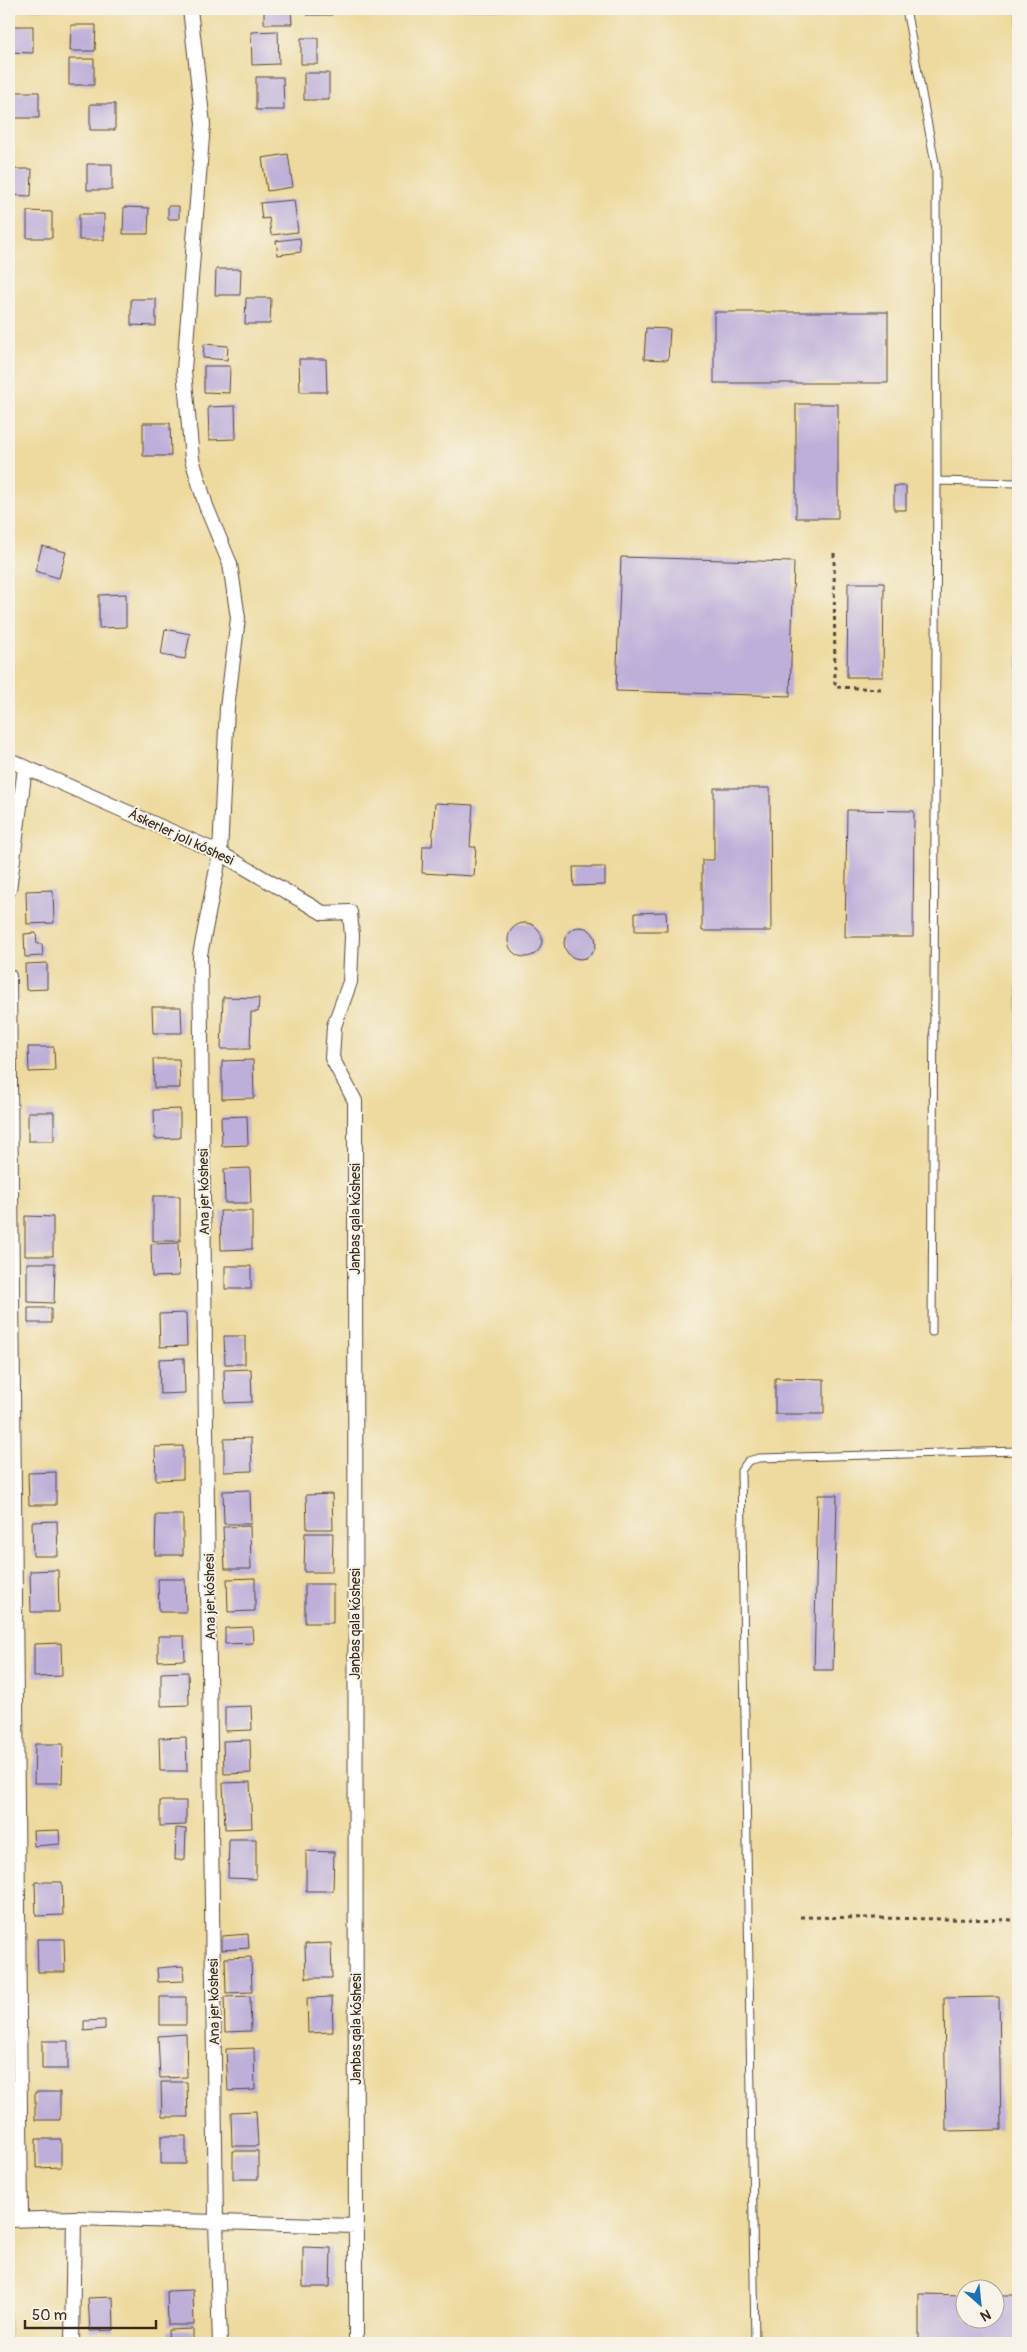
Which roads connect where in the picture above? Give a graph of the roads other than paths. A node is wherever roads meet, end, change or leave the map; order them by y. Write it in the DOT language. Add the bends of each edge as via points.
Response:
graph roads {
  1 [pos="190,9"];
  2 [pos="906,9"];
  3 [pos="937,481"];
  4 [pos="1018,483"];
  5 [pos="9,760"];
  6 [pos="25,768"];
  7 [pos="220,853"];
  8 [pos="9,890"];
  9 [pos="350,912"];
  10 [pos="9,976"];
  11 [pos="932,1332"];
  12 [pos="1018,1451"];
  13 [pos="74,2218"];
  14 [pos="15,2219"];
  15 [pos="216,2222"];
  16 [pos="356,2226"];
  17 [pos="72,2343"];
  18 [pos="220,2343"];
  19 [pos="356,2343"];
  20 [pos="755,2343"];
  1 -- 7 [label="street, Ana jer kóshesi" via="203,124 184,370 192,459 206,506 230,564 238,618 227,708"];
  2 -- 3 [label="lane" via="936,168"];
  3 -- 4 [label="lane"];
  3 -- 11 [label="lane"];
  5 -- 6 [label="street, Áskerler jolı kóshesi"];
  6 -- 7 [label="street, Áskerler jolı kóshesi"];
  6 -- 8 [label="street"];
  7 -- 9 [label="street, Áskerler jolı kóshesi" via="324,913"];
  7 -- 15 [label="street, Ana jer kóshesi" via="200,955"];
  9 -- 16 [label="street, Janbas qala kóshesi" via="350,982 334,1026 332,1058 355,1100"];
  10 -- 14 [label="street"];
  12 -- 20 [label="lane" via="759,1458 748,1461 741,1471"];
  13 -- 14 [label="street"];
  13 -- 15 [label="street"];
  13 -- 17 [label="street"];
  15 -- 16 [label="street"];
  15 -- 18 [label="street, Ana jer kóshesi"];
  16 -- 19 [label="street, Janbas qala kóshesi"];
}
